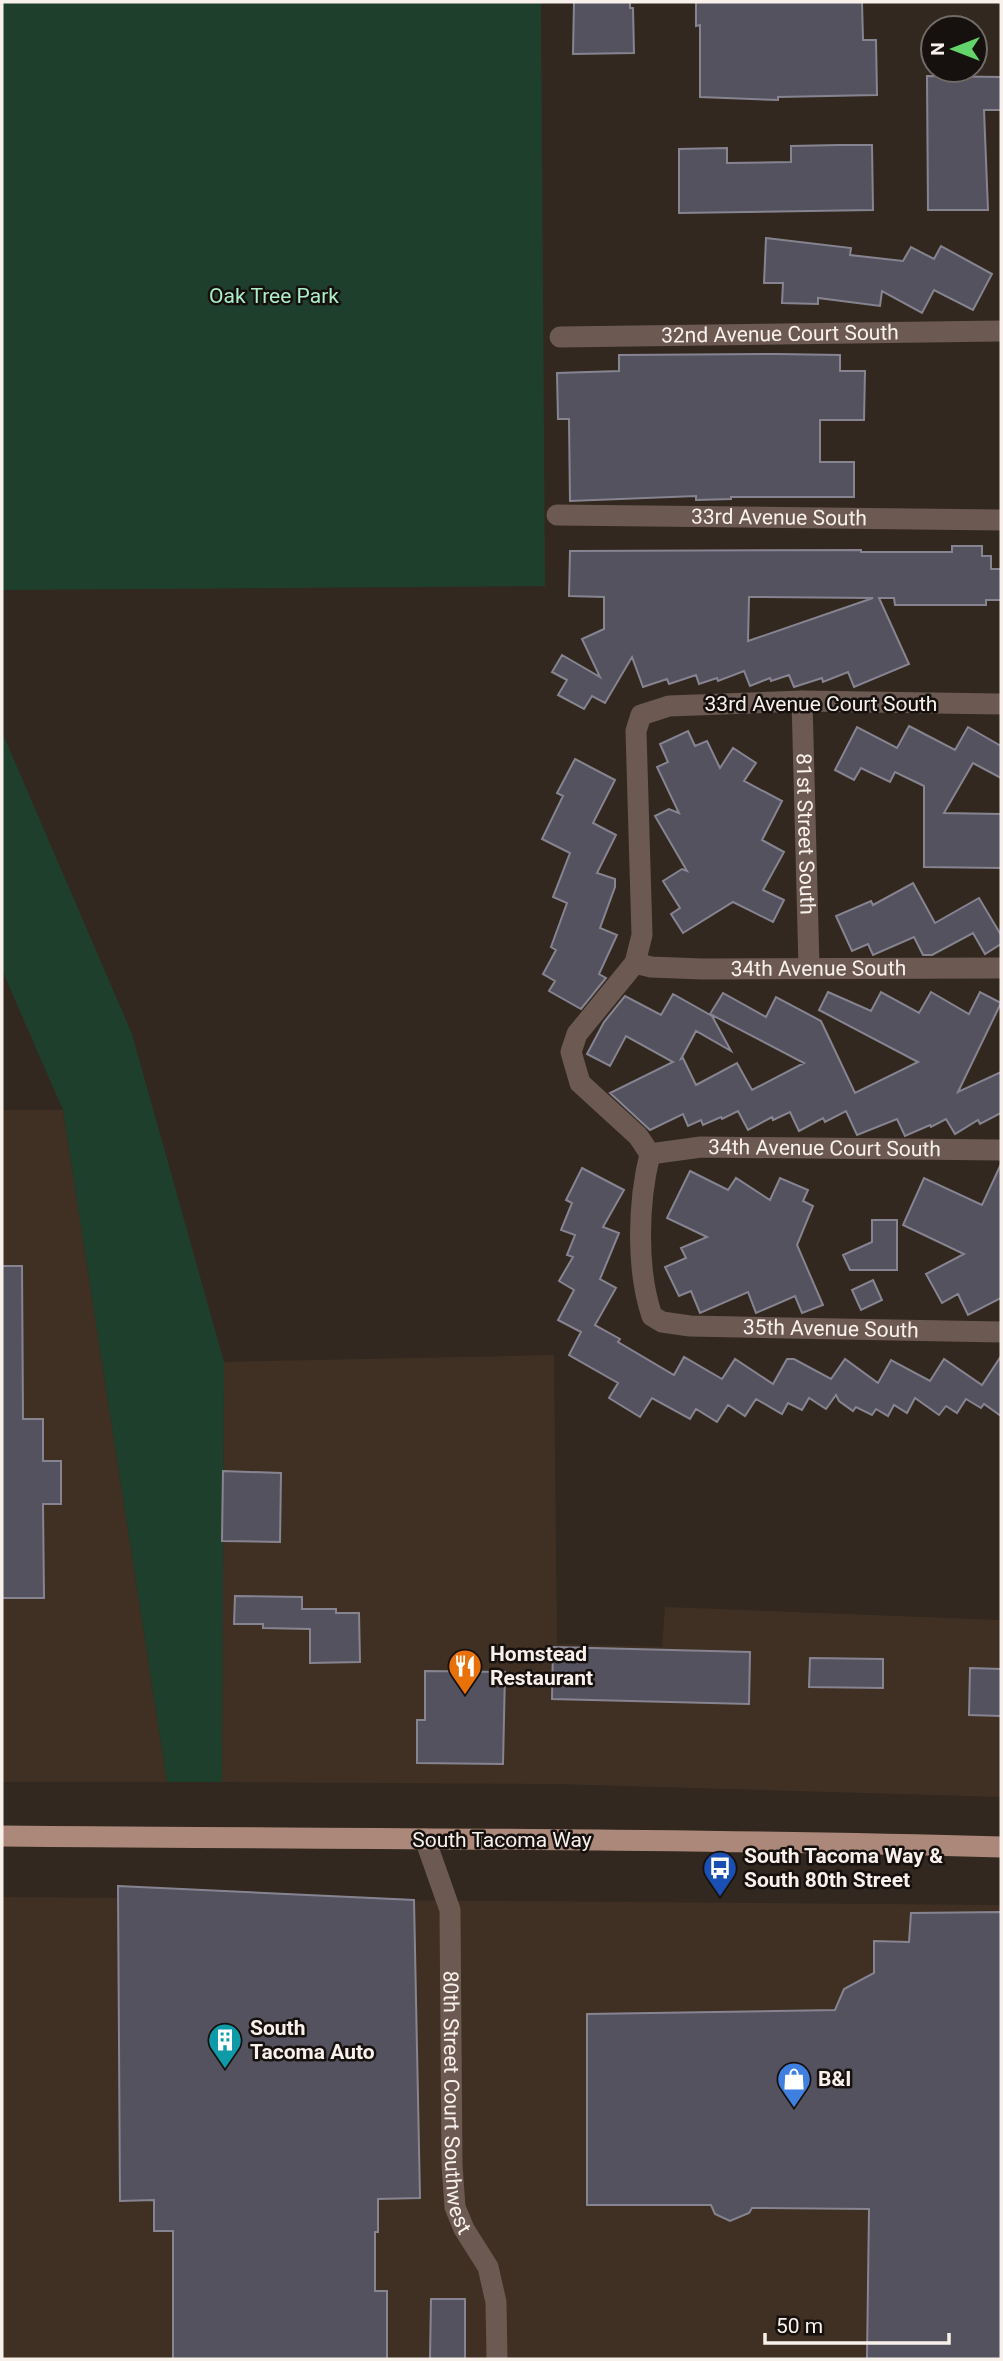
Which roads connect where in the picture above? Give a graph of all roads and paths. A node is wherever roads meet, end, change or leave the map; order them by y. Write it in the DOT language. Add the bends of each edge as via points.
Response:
graph roads {
  1 [pos="1001,331"];
  2 [pos="560,337"];
  3 [pos="557,515"];
  4 [pos="1001,520"];
  5 [pos="802,701"];
  6 [pos="1001,704"];
  7 [pos="635,963"];
  8 [pos="809,968"];
  9 [pos="1001,968"];
  10 [pos="1001,1150"];
  11 [pos="650,1154"];
  12 [pos="1001,1332"];
  13 [pos="2,1836"];
  14 [pos="425,1839"];
  15 [pos="1001,1847"];
  16 [pos="497,2359"];
  1 -- 2 [label="street, 32nd Avenue Court South"];
  3 -- 4 [label="street, 33rd Avenue South"];
  5 -- 6 [label="street, 33rd Avenue Court South"];
  5 -- 7 [label="street, 33rd Avenue Court South" via="669,706 641,715 636,731 642,935"];
  5 -- 8 [label="street, 81st Street South"];
  7 -- 8 [label="street, 34th Avenue South" via="651,968"];
  7 -- 11 [label="street" via="584,1024 571,1052 580,1083 638,1136"];
  8 -- 9 [label="street, 34th Avenue South"];
  10 -- 11 [label="street, 34th Avenue Court South" via="701,1147"];
  11 -- 12 [label="street, 35th Avenue South" via="642,1216 642,1280 652,1316 662,1322"];
  13 -- 14 [label="main road, South Tacoma Way"];
  14 -- 15 [label="main road, South Tacoma Way"];
  14 -- 16 [label="street, 80th Street Court Southwest" via="450,1910 454,2207 488,2267 496,2302"];
}
